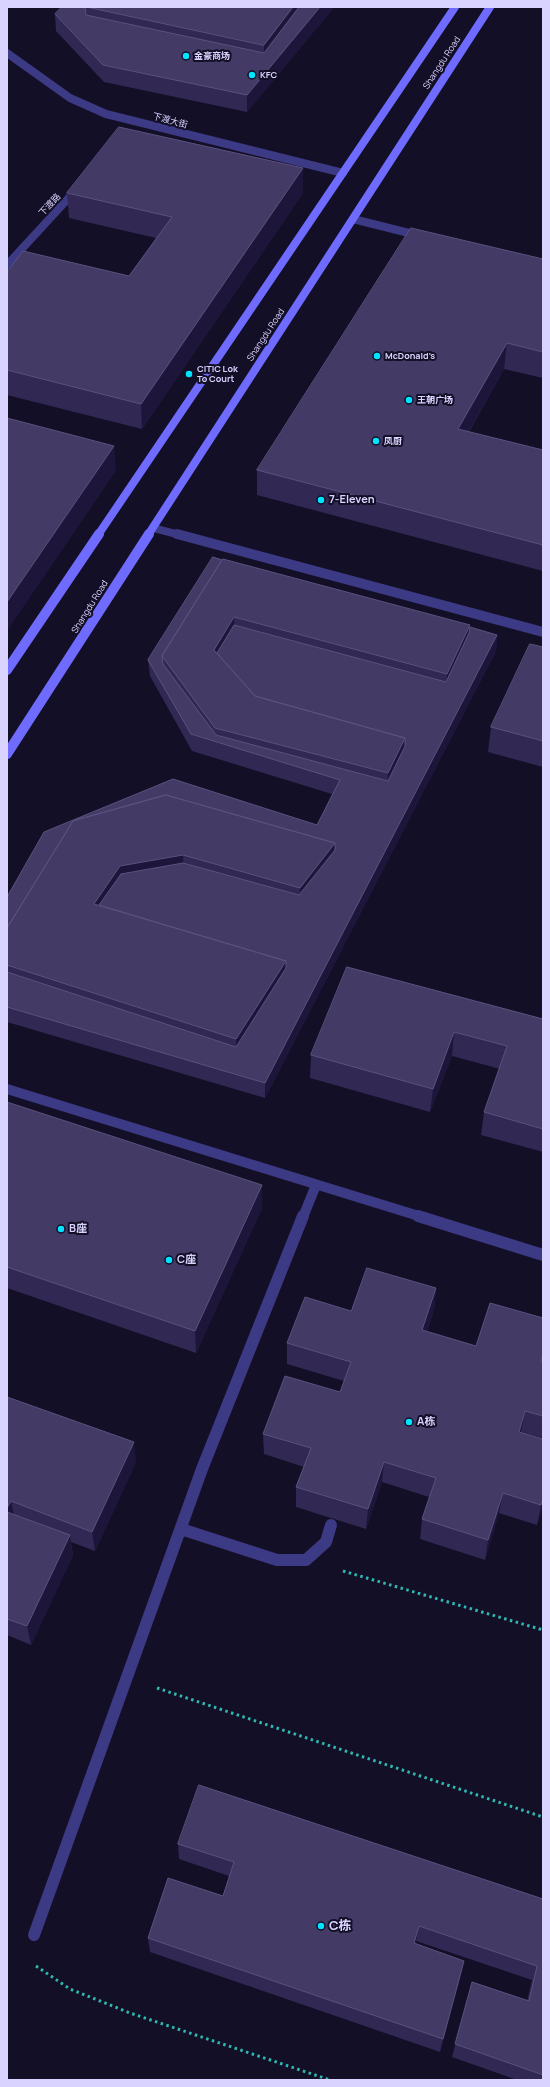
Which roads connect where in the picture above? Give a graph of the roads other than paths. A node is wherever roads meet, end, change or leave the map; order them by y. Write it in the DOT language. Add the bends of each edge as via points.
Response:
graph roads {
  1 [pos="455,7"];
  2 [pos="490,7"];
  3 [pos="7,53"];
  4 [pos="343,173"];
  5 [pos="81,185"];
  6 [pos="353,219"];
  7 [pos="429,238"];
  8 [pos="7,265"];
  9 [pos="153,528"];
  10 [pos="543,632"];
  11 [pos="7,670"];
  12 [pos="7,754"];
  13 [pos="7,1089"];
  14 [pos="316,1185"];
  15 [pos="543,1254"];
  16 [pos="331,1525"];
  17 [pos="181,1530"];
  18 [pos="34,1934"];
  1 -- 4 [label="main road, Shangdu Road"];
  2 -- 6 [label="main road, Shangdu Road"];
  3 -- 4 [label="street, 下渡大街" via="70,98 136,125"];
  4 -- 11 [label="main road, Shangdu Road"];
  5 -- 8 [label="street, 下渡路"];
  6 -- 7 [label="street"];
  6 -- 9 [label="main road, Shangdu Road"];
  9 -- 10 [label="street"];
  9 -- 12 [label="main road, Shangdu Road"];
  13 -- 14 [label="street"];
  14 -- 15 [label="street"];
  14 -- 17 [label="street" via="202,1469"];
  16 -- 17 [label="street" via="326,1542 306,1560 277,1560"];
  17 -- 18 [label="street"];
}
